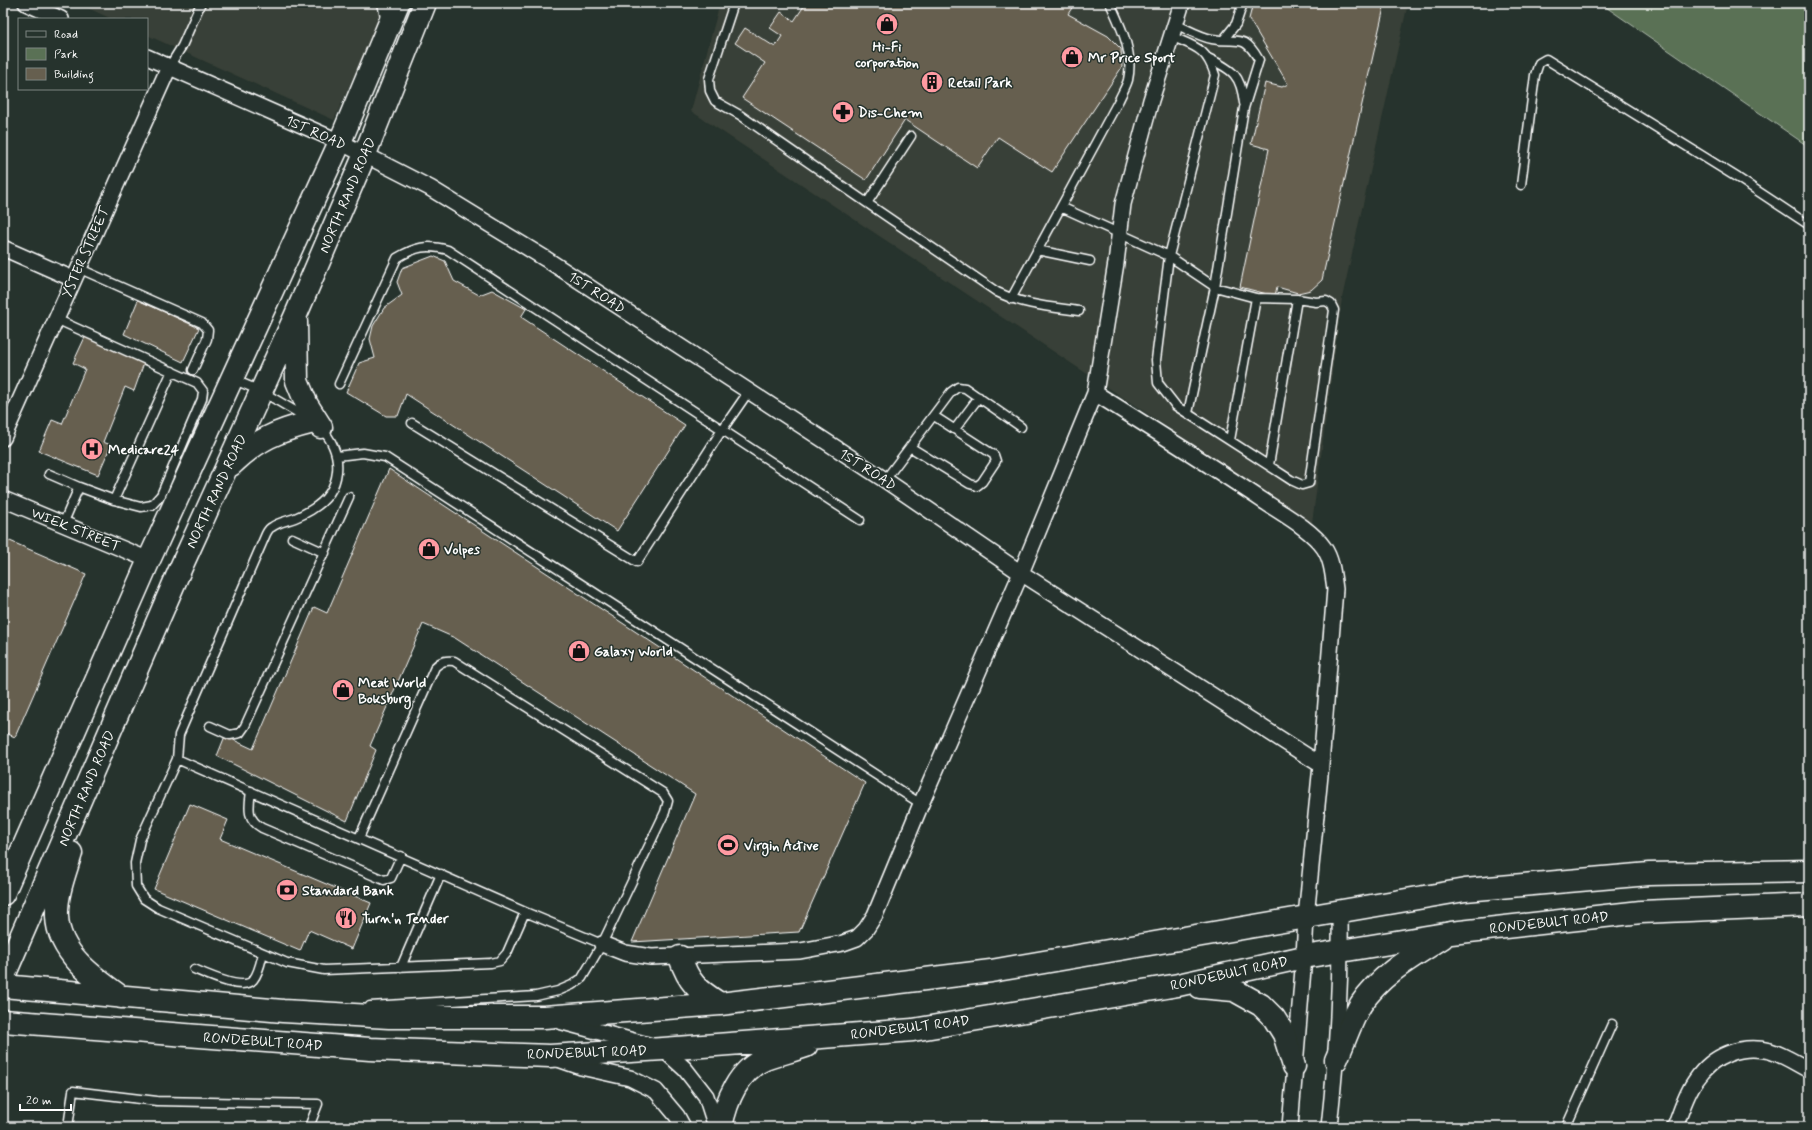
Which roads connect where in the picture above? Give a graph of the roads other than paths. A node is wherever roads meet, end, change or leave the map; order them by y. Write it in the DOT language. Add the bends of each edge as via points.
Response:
graph roads {
  1 [pos="26,3"];
  2 [pos="201,3"];
  3 [pos="382,3"];
  4 [pos="398,3"];
  5 [pos="425,3"];
  6 [pos="734,3"];
  7 [pos="1110,3"];
  8 [pos="1182,3"];
  9 [pos="1243,3"];
  10 [pos="59,18"];
  11 [pos="1173,30"];
  12 [pos="387,31"];
  13 [pos="1224,39"];
  14 [pos="148,57"];
  15 [pos="1208,58"];
  16 [pos="169,67"];
  17 [pos="1244,108"];
  18 [pos="911,136"];
  19 [pos="340,142"];
  20 [pos="365,154"];
  21 [pos="1522,185"];
  22 [pos="867,202"];
  23 [pos="1061,207"];
  24 [pos="1809,225"];
  25 [pos="1120,234"];
  26 [pos="3,248"];
  27 [pos="1037,250"];
  28 [pos="1169,256"];
  29 [pos="1090,261"];
  30 [pos="76,273"];
  31 [pos="1215,287"];
  32 [pos="1256,298"];
  33 [pos="1010,299"];
  34 [pos="1297,299"];
  35 [pos="1079,312"];
  36 [pos="295,317"];
  37 [pos="56,319"];
  38 [pos="193,370"];
  39 [pos="172,371"];
  40 [pos="232,379"];
  41 [pos="339,384"];
  42 [pos="261,391"];
  43 [pos="749,391"];
  44 [pos="1095,393"];
  45 [pos="978,397"];
  46 [pos="1188,413"];
  47 [pos="934,416"];
  48 [pos="412,423"];
  49 [pos="317,425"];
  50 [pos="1021,427"];
  51 [pos="954,429"];
  52 [pos="722,430"];
  53 [pos="3,438"];
  54 [pos="1230,440"];
  55 [pos="910,447"];
  56 [pos="336,456"];
  57 [pos="1269,465"];
  58 [pos="226,471"];
  59 [pos="49,474"];
  60 [pos="885,480"];
  61 [pos="79,487"];
  62 [pos="349,497"];
  63 [pos="3,500"];
  64 [pos="114,500"];
  65 [pos="860,520"];
  66 [pos="63,524"];
  67 [pos="292,538"];
  68 [pos="325,553"];
  69 [pos="149,560"];
  70 [pos="1021,573"];
  71 [pos="210,726"];
  72 [pos="177,759"];
  73 [pos="1321,765"];
  74 [pos="251,791"];
  75 [pos="85,792"];
  76 [pos="921,804"];
  77 [pos="360,838"];
  78 [pos="401,856"];
  79 [pos="1809,871"];
  80 [pos="441,874"];
  81 [pos="3,894"];
  82 [pos="1809,905"];
  83 [pos="525,912"];
  84 [pos="1340,912"];
  85 [pos="1306,917"];
  86 [pos="1451,932"];
  87 [pos="602,944"];
  88 [pos="1340,952"];
  89 [pos="263,953"];
  90 [pos="680,957"];
  91 [pos="1304,957"];
  92 [pos="401,967"];
  93 [pos="194,969"];
  94 [pos="3,978"];
  95 [pos="1178,985"];
  96 [pos="3,986"];
  97 [pos="123,998"];
  98 [pos="720,1004"];
  99 [pos="283,1011"];
  100 [pos="544,1017"];
  101 [pos="3,1021"];
  102 [pos="1612,1024"];
  103 [pos="838,1036"];
  104 [pos="663,1049"];
  105 [pos="550,1056"];
  106 [pos="1336,1060"];
  107 [pos="1294,1066"];
  108 [pos="1809,1070"];
  109 [pos="68,1127"];
  110 [pos="309,1127"];
  111 [pos="683,1127"];
  112 [pos="716,1127"];
  113 [pos="720,1127"];
  114 [pos="1290,1127"];
  115 [pos="1329,1127"];
  116 [pos="1566,1127"];
  117 [pos="1674,1127"];
  1 -- 10 [label="street"];
  2 -- 16 [label="lane" via="182,46"];
  3 -- 12 [label="lane"];
  4 -- 12 [label="main road, NORTH RAND ROAD"];
  5 -- 20 [label="main road, NORTH RAND ROAD"];
  6 -- 22 [label="lane" via="709,79 710,91 715,101"];
  7 -- 23 [label="lane" via="1126,42 1130,60 1128,80"];
  8 -- 11 [label="street"];
  9 -- 13 [label="lane" via="1236,24"];
  11 -- 13 [label="lane" via="1212,39"];
  11 -- 15 [label="lane" via="1203,50"];
  11 -- 25 [label="street" via="1123,204"];
  12 -- 19 [label="main road, NORTH RAND ROAD"];
  13 -- 17 [label="lane" via="1248,44 1259,60"];
  14 -- 16 [label="street, 1ST ROAD"];
  15 -- 17 [label="lane" via="1230,69 1242,88"];
  15 -- 28 [label="lane" via="1215,75 1214,82"];
  16 -- 19 [label="street, 1ST ROAD"];
  16 -- 30 [label="street, YSTER STREET"];
  17 -- 31 [label="lane"];
  18 -- 22 [label="lane"];
  19 -- 20 [label="street, 1ST ROAD"];
  19 -- 40 [label="main road, NORTH RAND ROAD"];
  20 -- 36 [label="main road, NORTH RAND ROAD"];
  20 -- 43 [label="street, 1ST ROAD" via="430,188 546,259"];
  21 -- 24 [label="lane" via="1535,75 1539,63 1546,59"];
  22 -- 33 [label="lane"];
  23 -- 25 [label="lane"];
  23 -- 27 [label="lane"];
  25 -- 28 [label="lane"];
  25 -- 44 [label="street"];
  26 -- 30 [label="street"];
  27 -- 29 [label="lane"];
  27 -- 33 [label="lane"];
  28 -- 31 [label="lane"];
  28 -- 46 [label="lane" via="1156,360 1158,383 1176,406"];
  30 -- 37 [label="street, YSTER STREET"];
  30 -- 38 [label="lane" via="202,323 208,330 207,339"];
  31 -- 32 [label="lane"];
  31 -- 46 [label="lane"];
  32 -- 34 [label="lane"];
  32 -- 54 [label="lane"];
  33 -- 35 [label="lane"];
  34 -- 57 [label="lane"];
  34 -- 57 [label="lane" via="1326,301 1334,310 1311,480 1302,484"];
  36 -- 42 [label="main road, NORTH RAND ROAD"];
  36 -- 49 [label="main road" via="297,381"];
  37 -- 39 [label="lane"];
  37 -- 53 [label="street, YSTER STREET"];
  39 -- 64 [label="lane"];
  39 -- 64 [label="lane" via="197,383 203,391 202,399 161,495 152,505 141,507"];
  40 -- 42 [label="lane"];
  40 -- 69 [label="main road, NORTH RAND ROAD"];
  41 -- 52 [label="lane" via="397,258 412,248 435,246 448,250"];
  42 -- 49 [label="lane"];
  42 -- 58 [label="main road, NORTH RAND ROAD"];
  43 -- 52 [label="lane"];
  43 -- 60 [label="street, 1ST ROAD"];
  44 -- 70 [label="street"];
  44 -- 73 [label="street" via="1290,519 1316,539 1324,549 1331,565 1335,589"];
  45 -- 47 [label="lane" via="965,388 958,387 951,392"];
  45 -- 50 [label="lane"];
  45 -- 51 [label="lane"];
  46 -- 54 [label="lane"];
  47 -- 51 [label="lane"];
  47 -- 55 [label="lane"];
  48 -- 52 [label="lane" via="637,562"];
  49 -- 56 [label="lane" via="328,435"];
  49 -- 58 [label="main road" via="279,432 262,440"];
  51 -- 55 [label="lane" via="994,455 994,466 977,486"];
  52 -- 65 [label="lane"];
  54 -- 57 [label="lane"];
  55 -- 60 [label="lane"];
  56 -- 72 [label="lane" via="339,465 337,476 324,500 296,518 272,526 266,534 179,735"];
  56 -- 76 [label="lane" via="363,453 385,456"];
  58 -- 75 [label="main road, NORTH RAND ROAD" via="182,566"];
  59 -- 61 [label="lane"];
  60 -- 70 [label="street, 1ST ROAD"];
  61 -- 64 [label="lane"];
  61 -- 66 [label="lane"];
  62 -- 68 [label="lane"];
  63 -- 66 [label="street, WIEK STREET"];
  66 -- 69 [label="street, WIEK STREET"];
  67 -- 68 [label="lane"];
  68 -- 71 [label="lane" via="245,726 240,733 230,735"];
  69 -- 81 [label="main road, NORTH RAND ROAD"];
  70 -- 73 [label="street, 1ST ROAD"];
  70 -- 76 [label="street"];
  72 -- 74 [label="lane"];
  72 -- 89 [label="lane" via="140,840 135,863 136,886 144,899 158,908"];
  73 -- 85 [label="street"];
  74 -- 77 [label="lane"];
  74 -- 78 [label="lane" via="250,816 254,824 262,828 384,880 391,878"];
  75 -- 94 [label="main road, NORTH RAND ROAD"];
  75 -- 97 [label="main road" via="79,826 61,886 58,928 76,961 91,976"];
  76 -- 90 [label="street" via="875,915 857,938 800,951"];
  77 -- 78 [label="lane"];
  77 -- 87 [label="lane" via="435,667 440,662 454,661 666,797 668,801 665,812"];
  78 -- 80 [label="lane"];
  79 -- 84 [label="main road" via="1649,874 1465,890"];
  80 -- 83 [label="lane"];
  80 -- 92 [label="lane"];
  82 -- 86 [label="main road, RONDEBULT ROAD" via="1640,912"];
  83 -- 87 [label="lane"];
  83 -- 92 [label="lane" via="507,953 500,961"];
  84 -- 85 [label="main road"];
  84 -- 88 [label="street"];
  85 -- 91 [label="street"];
  85 -- 98 [label="main road" via="991,971"];
  86 -- 88 [label="main road, RONDEBULT ROAD"];
  86 -- 106 [label="main road" via="1400,965 1377,985 1361,1005"];
  87 -- 90 [label="street" via="625,953 651,957"];
  87 -- 99 [label="lane" via="582,978 558,991 536,996"];
  88 -- 91 [label="main road, RONDEBULT ROAD"];
  88 -- 106 [label="street"];
  89 -- 92 [label="lane" via="287,963 324,970"];
  89 -- 93 [label="lane" via="253,981 247,983 227,981"];
  90 -- 98 [label="main road" via="686,974 697,988"];
  91 -- 95 [label="main road, RONDEBULT ROAD"];
  91 -- 107 [label="street"];
  95 -- 103 [label="main road, RONDEBULT ROAD" via="913,1030"];
  95 -- 107 [label="main road" via="1234,990 1261,1005 1274,1018 1284,1034"];
  96 -- 97 [label="main road"];
  97 -- 99 [label="main road"];
  98 -- 100 [label="main road"];
  99 -- 100 [label="main road" via="389,1017"];
  100 -- 104 [label="street"];
  101 -- 105 [label="main road, RONDEBULT ROAD" via="370,1050"];
  102 -- 116 [label="lane"];
  103 -- 104 [label="main road, RONDEBULT ROAD"];
  103 -- 113 [label="main road" via="763,1060 746,1072 725,1108"];
  104 -- 105 [label="main road, RONDEBULT ROAD"];
  104 -- 112 [label="street" via="685,1069 706,1096"];
  105 -- 111 [label="street" via="581,1067 630,1078 656,1091"];
  106 -- 115 [label="street"];
  107 -- 114 [label="street"];
  108 -- 117 [label="street" via="1772,1052 1758,1049 1728,1053 1704,1069 1695,1081"];
  109 -- 110 [label="lane" via="73,1091 157,1101 318,1104"];
}
